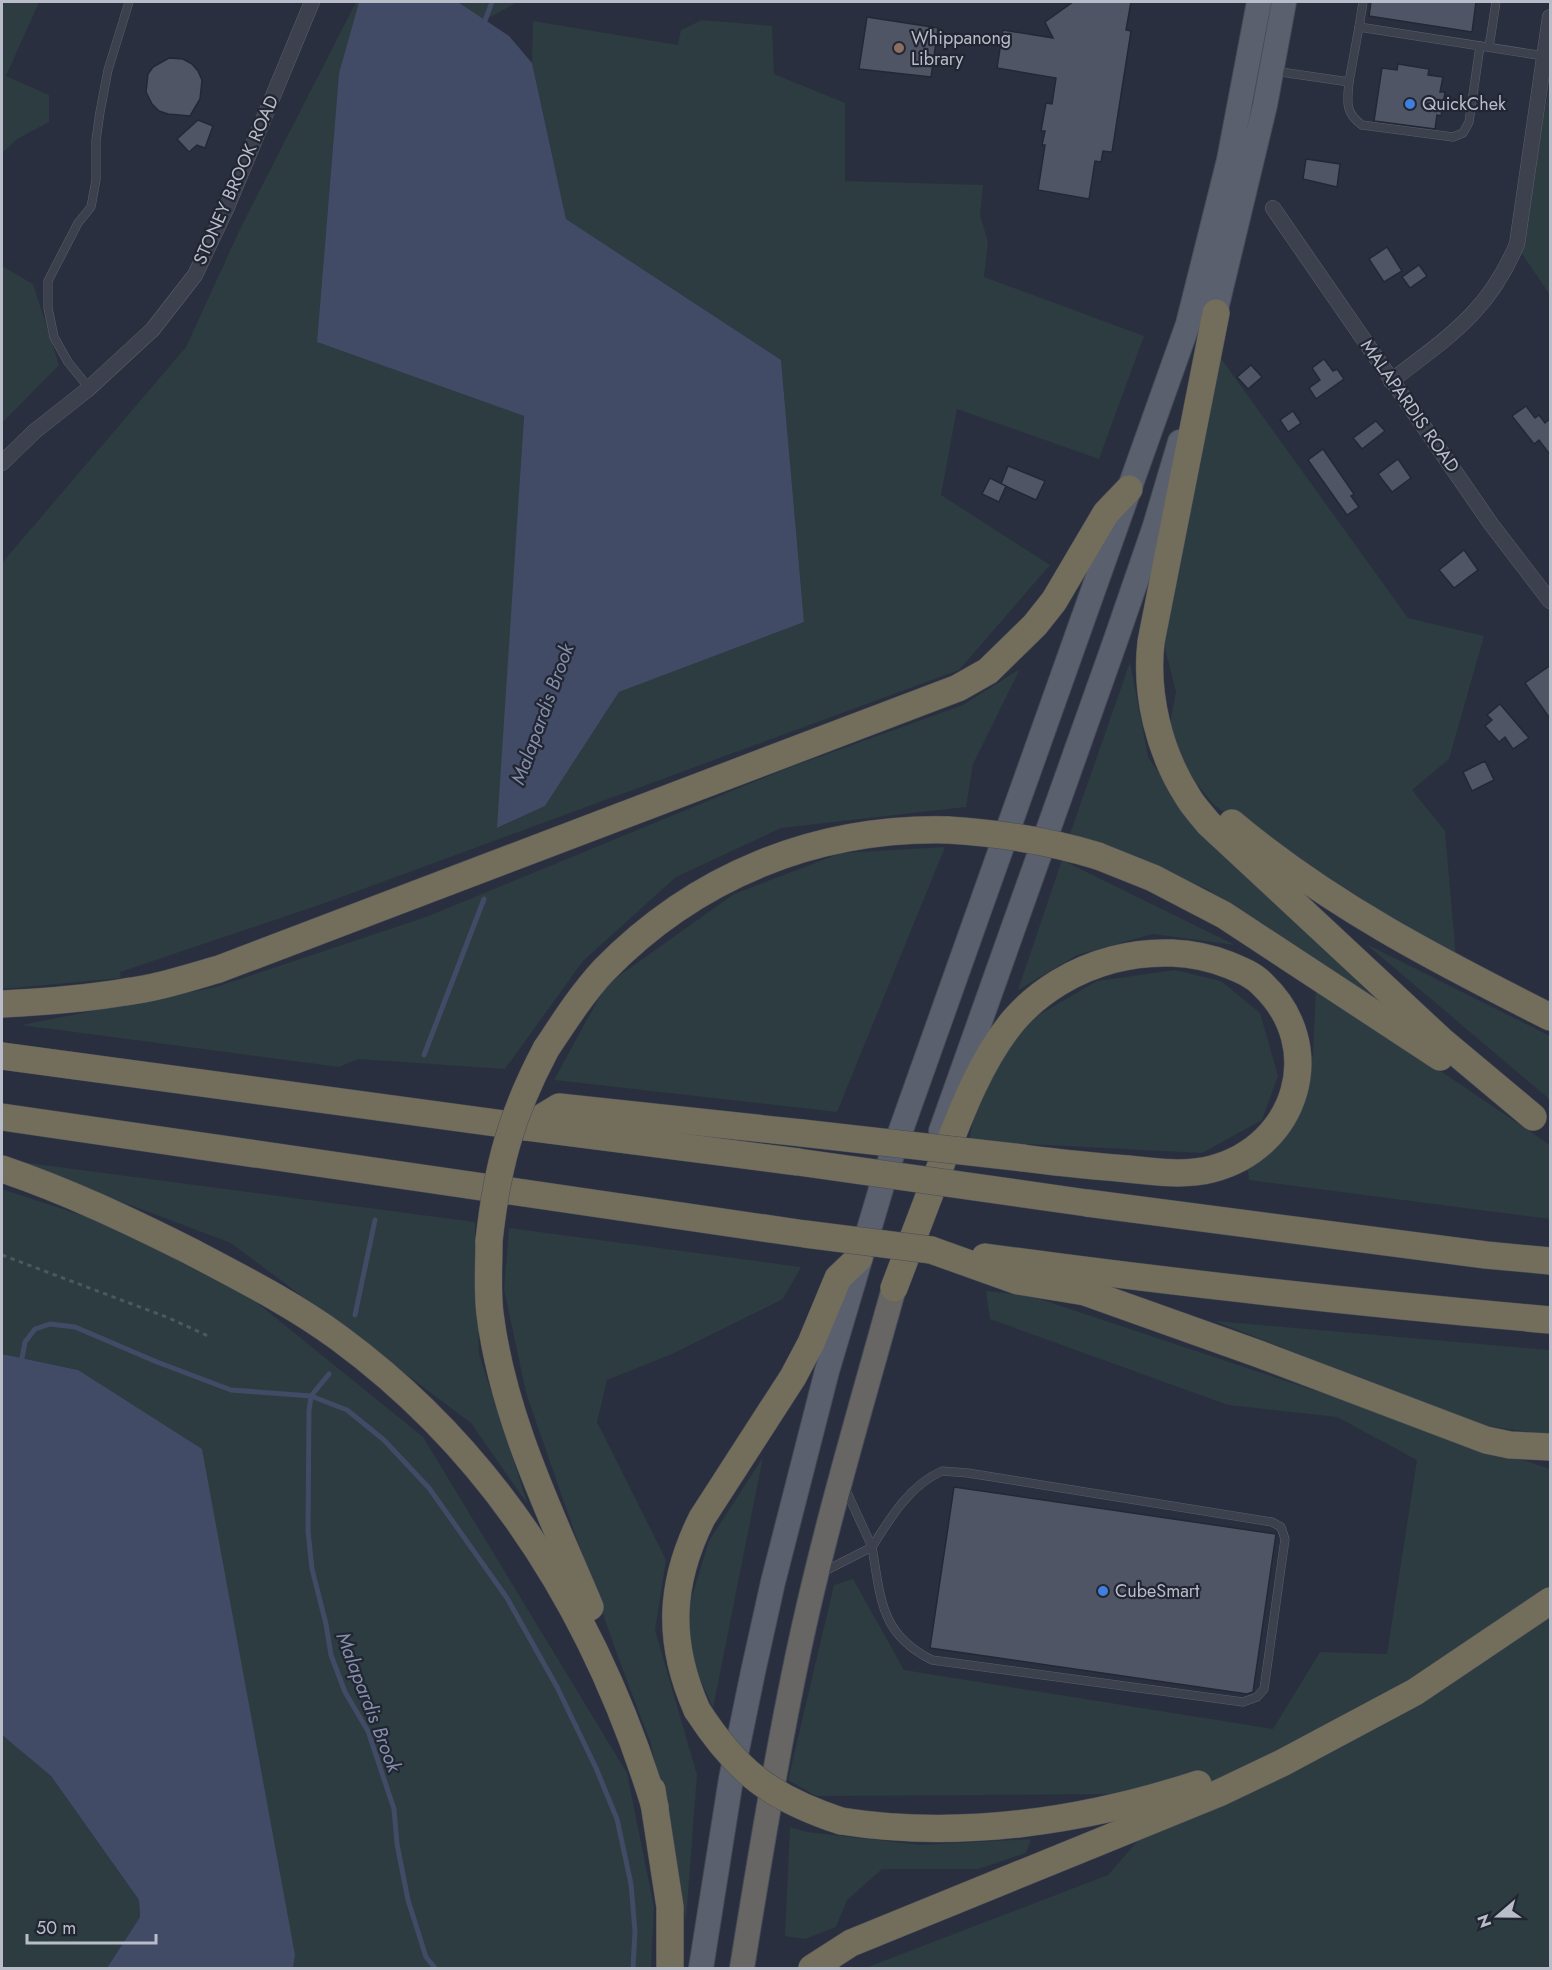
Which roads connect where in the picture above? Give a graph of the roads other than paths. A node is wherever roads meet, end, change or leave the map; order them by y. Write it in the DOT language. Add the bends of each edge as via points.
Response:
graph roads {
  1 [pos="129,2"];
  2 [pos="312,2"];
  3 [pos="1259,2"];
  4 [pos="1284,2"];
  5 [pos="1362,2"];
  6 [pos="1496,2"];
  7 [pos="1551,17"];
  8 [pos="1359,27"];
  9 [pos="1480,46"];
  10 [pos="1489,47"];
  11 [pos="1545,56"];
  12 [pos="1272,70"];
  13 [pos="1349,82"];
  14 [pos="1273,208"];
  15 [pos="1216,313"];
  16 [pos="1391,381"];
  17 [pos="88,388"];
  18 [pos="2,463"];
  19 [pos="1129,489"];
  20 [pos="1551,601"];
  21 [pos="1159,730"];
  22 [pos="2,1004"];
  23 [pos="1551,1017"];
  24 [pos="2,1056"];
  25 [pos="2,1117"];
  26 [pos="1542,1122"];
  27 [pos="526,1127"];
  28 [pos="2,1169"];
  29 [pos="931,1250"];
  30 [pos="859,1258"];
  31 [pos="1551,1261"];
  32 [pos="894,1288"];
  33 [pos="1551,1320"];
  34 [pos="1551,1447"];
  35 [pos="841,1479"];
  36 [pos="872,1547"];
  37 [pos="817,1575"];
  38 [pos="1551,1601"];
  39 [pos="1341,1732"];
  40 [pos="655,1807"];
  41 [pos="670,1968"];
  42 [pos="701,1968"];
  43 [pos="742,1968"];
  44 [pos="812,1968"];
  1 -- 17 [label="lane" via="100,112 91,207 78,223 48,281 54,337"];
  2 -- 17 [label="street, STONEY BROOK ROAD" via="195,275 153,329"];
  3 -- 19 [label="main road" via="1228,160 1191,312"];
  4 -- 12 [label="main road"];
  5 -- 8 [label="lane"];
  6 -- 10 [label="lane"];
  7 -- 11 [label="street"];
  8 -- 9 [label="lane"];
  8 -- 13 [label="lane"];
  9 -- 10 [label="lane"];
  9 -- 13 [label="lane" via="1469,122 1463,133 1453,136 1362,125 1352,117 1347,102"];
  10 -- 11 [label="lane"];
  11 -- 16 [label="street" via="1517,244 1508,266 1482,305 1458,330"];
  12 -- 13 [label="lane"];
  12 -- 15 [label="main road"];
  14 -- 16 [label="street, MALAPARDIS ROAD"];
  15 -- 21 [label="highway" via="1151,642 1150,689"];
  15 -- 32 [label="main road" via="1155,526 937,1141"];
  16 -- 20 [label="street, MALAPARDIS ROAD" via="1491,524"];
  17 -- 18 [label="street, STONEY BROOK ROAD"];
  19 -- 22 [label="highway" via="1106,513 1054,601 1035,625 988,671 958,688 219,969 126,992"];
  19 -- 30 [label="main road" via="886,1172"];
  21 -- 23 [label="highway" via="1195,788 1271,854 1373,923"];
  21 -- 26 [label="highway" via="1188,799 1208,823 1441,1040"];
  24 -- 27 [label="highway"];
  25 -- 29 [label="highway, bridge"];
  26 -- 40 [label="highway, bridge" via="1224,915 1153,878 1055,844 948,830 867,834 782,855 733,875 671,912 602,972 546,1049 512,1121 489,1241 490,1314 512,1416 619,1676 647,1758"];
  27 -- 31 [label="highway, bridge"];
  27 -- 32 [label="highway, bridge" via="559,1107 802,1133 1023,1158 1180,1173 1210,1169 1247,1155 1280,1125 1294,1094 1298,1064 1293,1032 1284,1010 1261,982 1242,970 1186,954 1158,953 1108,961 1048,989 1014,1021 976,1082 961,1114"];
  28 -- 40 [label="highway" via="55,1187 139,1225 286,1302 364,1358 433,1418 503,1498 561,1586 620,1707"];
  29 -- 33 [label="highway" via="1425,1309"];
  29 -- 34 [label="highway" via="1018,1281 1084,1292 1486,1440"];
  30 -- 39 [label="highway, bridge" via="838,1278 793,1377 702,1518 682,1566 675,1631 687,1688 716,1739 742,1769 766,1788 808,1810 841,1821 923,1829 1011,1824 1070,1817 1168,1794"];
  30 -- 42 [label="main road" via="772,1582 731,1779"];
  32 -- 35 [label="highway"];
  35 -- 36 [label="lane"];
  35 -- 37 [label="highway"];
  36 -- 36 [label="lane" via="896,1510 932,1475 942,1471 1272,1521 1281,1527 1285,1539 1264,1689 1257,1697 1243,1702 932,1660 898,1637 885,1614"];
  36 -- 37 [label="lane"];
  37 -- 43 [label="highway" via="770,1796"];
  38 -- 39 [label="highway" via="1415,1692"];
  39 -- 44 [label="highway" via="1219,1793 851,1943"];
  40 -- 41 [label="highway" via="670,1907"];
}
